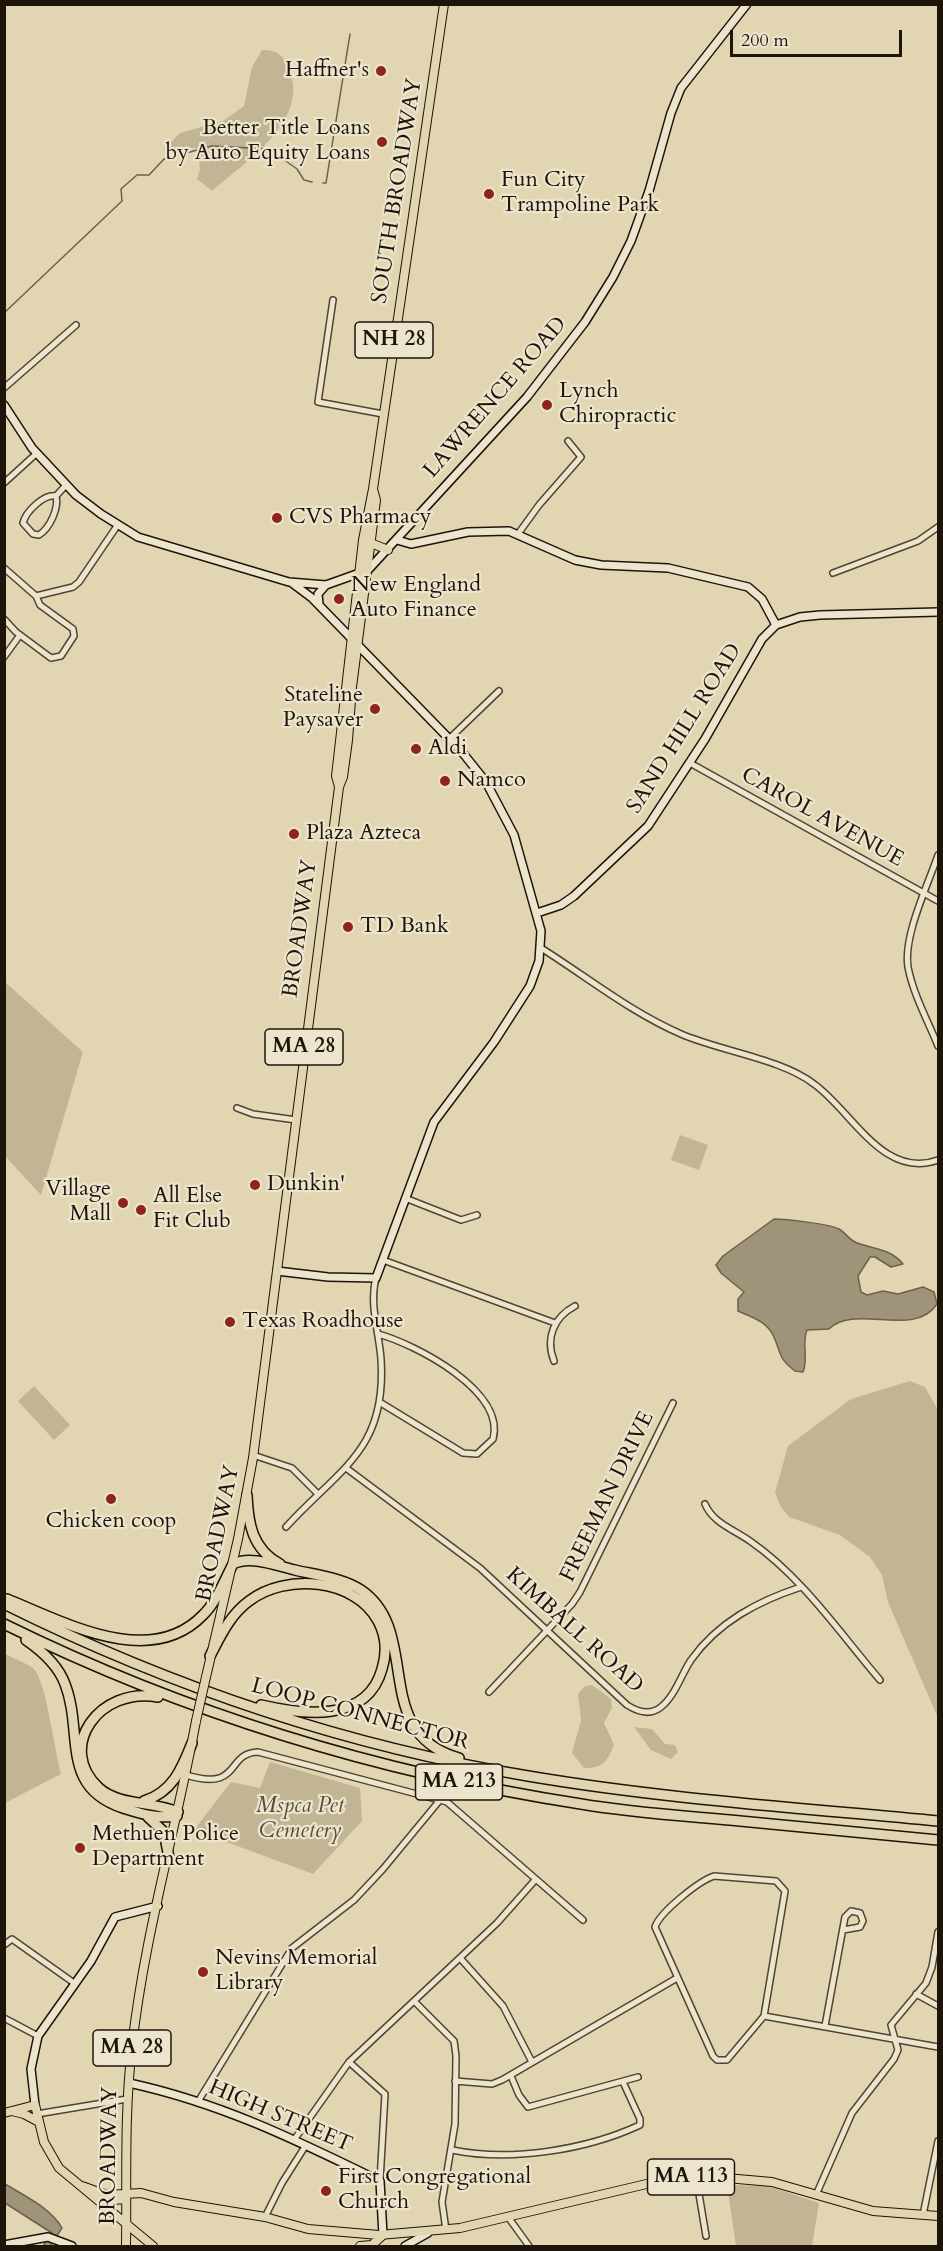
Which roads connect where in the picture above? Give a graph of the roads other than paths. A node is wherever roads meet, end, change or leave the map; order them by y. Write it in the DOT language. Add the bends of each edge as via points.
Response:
graph roads {
  1 [pos="444,4"];
  2 [pos="747,4"];
  3 [pos="333,300"];
  4 [pos="76,325"];
  5 [pos="4,388"];
  6 [pos="4,405"];
  7 [pos="384,414"];
  8 [pos="568,441"];
  9 [pos="37,453"];
  10 [pos="4,483"];
  11 [pos="66,485"];
  12 [pos="373,489"];
  13 [pos="56,496"];
  14 [pos="117,526"];
  15 [pos="939,527"];
  16 [pos="518,534"];
  17 [pos="398,540"];
  18 [pos="371,543"];
  19 [pos="388,550"];
  20 [pos="4,568"];
  21 [pos="368,570"];
  22 [pos="833,573"];
  23 [pos="358,574"];
  24 [pos="290,582"];
  25 [pos="326,585"];
  26 [pos="36,596"];
  27 [pos="319,604"];
  28 [pos="939,612"];
  29 [pos="4,619"];
  30 [pos="776,625"];
  31 [pos="20,635"];
  32 [pos="350,639"];
  33 [pos="357,645"];
  34 [pos="4,657"];
  35 [pos="499,691"];
  36 [pos="449,739"];
  37 [pos="690,763"];
  38 [pos="339,787"];
  39 [pos="334,824"];
  40 [pos="939,855"];
  41 [pos="925,894"];
  42 [pos="939,901"];
  43 [pos="537,913"];
  44 [pos="541,948"];
  45 [pos="939,1046"];
  46 [pos="237,1108"];
  47 [pos="296,1120"];
  48 [pos="939,1160"];
  49 [pos="405,1198"];
  50 [pos="477,1215"];
  51 [pos="383,1260"];
  52 [pos="277,1271"];
  53 [pos="376,1278"];
  54 [pos="575,1306"];
  55 [pos="555,1323"];
  56 [pos="378,1334"];
  57 [pos="554,1361"];
  58 [pos="381,1403"];
  59 [pos="673,1403"];
  60 [pos="253,1455"];
  61 [pos="346,1468"];
  62 [pos="317,1493"];
  63 [pos="247,1495"];
  64 [pos="705,1504"];
  65 [pos="286,1527"];
  66 [pos="233,1564"];
  67 [pos="293,1569"];
  68 [pos="801,1587"];
  69 [pos="4,1598"];
  70 [pos="4,1604"];
  71 [pos="4,1624"];
  72 [pos="547,1630"];
  73 [pos="210,1656"];
  74 [pos="880,1680"];
  75 [pos="189,1683"];
  76 [pos="489,1692"];
  77 [pos="215,1714"];
  78 [pos="192,1743"];
  79 [pos="186,1775"];
  80 [pos="528,1776"];
  81 [pos="440,1800"];
  82 [pos="142,1802"];
  83 [pos="178,1814"];
  84 [pos="143,1815"];
  85 [pos="939,1821"];
  86 [pos="939,1840"];
  87 [pos="169,1858"];
  88 [pos="536,1879"];
  89 [pos="158,1906"];
  90 [pos="584,1920"];
  91 [pos="843,1930"];
  92 [pos="939,1932"];
  93 [pos="4,1945"];
  94 [pos="460,1958"];
  95 [pos="935,1965"];
  96 [pos="677,1978"];
  97 [pos="74,1983"];
  98 [pos="916,1994"];
  99 [pos="414,2001"];
  100 [pos="939,2006"];
  101 [pos="764,2016"];
  102 [pos="4,2018"];
  103 [pos="825,2026"];
  104 [pos="38,2036"];
  105 [pos="895,2039"];
  106 [pos="939,2047"];
  107 [pos="349,2062"];
  108 [pos="532,2062"];
  109 [pos="511,2076"];
  110 [pos="638,2077"];
  111 [pos="455,2081"];
  112 [pos="623,2082"];
  113 [pos="129,2083"];
  114 [pos="127,2099"];
  115 [pos="199,2100"];
  116 [pos="34,2105"];
  117 [pos="8,2112"];
  118 [pos="38,2118"];
  119 [pos="294,2140"];
  120 [pos="939,2141"];
  121 [pos="306,2145"];
  122 [pos="452,2150"];
  123 [pos="696,2176"];
  124 [pos="380,2181"];
  125 [pos="82,2186"];
  126 [pos="816,2195"];
  127 [pos="124,2196"];
  128 [pos="100,2200"];
  129 [pos="923,2215"];
  130 [pos="939,2216"];
  131 [pos="266,2217"];
  132 [pos="508,2217"];
  133 [pos="126,2222"];
  134 [pos="446,2230"];
  135 [pos="428,2233"];
  136 [pos="141,2235"];
  137 [pos="383,2235"];
  138 [pos="706,2236"];
  139 [pos="126,2245"];
  140 [pos="4,2246"];
  141 [pos="72,2247"];
  142 [pos="153,2247"];
  143 [pos="360,2247"];
  144 [pos="405,2247"];
  145 [pos="529,2247"];
  1 -- 7 [label="main road, SOUTH BROADWAY / NH 28"];
  2 -- 17 [label="street, LAWRENCE ROAD" via="681,88 640,216 599,300 527,397"];
  3 -- 7 [label="street" via="318,402"];
  4 -- 5 [label="street"];
  6 -- 9 [label="street"];
  7 -- 12 [label="main road, SOUTH BROADWAY / NH 28"];
  8 -- 16 [label="street" via="581,457"];
  9 -- 10 [label="street"];
  9 -- 11 [label="street"];
  11 -- 13 [label="street"];
  11 -- 14 [label="street"];
  12 -- 18 [label="main road, SOUTH BROADWAY / NH 28" via="376,500"];
  12 -- 23 [label="main road, SOUTH BROADWAY / NH 28"];
  13 -- 13 [label="street" via="48,496 24,517 24,526 33,534 45,530 58,505"];
  14 -- 24 [label="street" via="149,541"];
  14 -- 26 [label="street" via="79,582"];
  15 -- 22 [label="street" via="918,541"];
  16 -- 17 [label="street" via="488,530 411,544"];
  16 -- 30 [label="street" via="574,560 668,568 748,587 762,599"];
  17 -- 19 [label="street, LAWRENCE ROAD"];
  18 -- 19 [label="main road"];
  18 -- 21 [label="main road, SOUTH BROADWAY / NH 28"];
  19 -- 21 [label="street, LAWRENCE ROAD"];
  20 -- 26 [label="street"];
  21 -- 23 [label="street, LAWRENCE ROAD"];
  21 -- 33 [label="main road, SOUTH BROADWAY / NH 28"];
  23 -- 25 [label="street, LAWRENCE ROAD"];
  23 -- 32 [label="main road, SOUTH BROADWAY / NH 28"];
  24 -- 25 [label="street"];
  24 -- 27 [label="street"];
  25 -- 27 [label="street" via="318,594"];
  26 -- 31 [label="street" via="40,605 73,629 74,636 61,656 51,658"];
  27 -- 32 [label="street"];
  28 -- 30 [label="street" via="820,615"];
  29 -- 31 [label="street"];
  30 -- 37 [label="street, SAND HILL ROAD" via="762,639"];
  31 -- 34 [label="street"];
  32 -- 33 [label="street"];
  32 -- 38 [label="main road, SOUTH BROADWAY / NH 28" via="336,776"];
  33 -- 36 [label="street"];
  33 -- 38 [label="main road, SOUTH BROADWAY / NH 28" via="346,758"];
  35 -- 36 [label="street"];
  36 -- 43 [label="street" via="480,773 506,816"];
  37 -- 41 [label="street, CAROL AVENUE"];
  37 -- 43 [label="street, SAND HILL ROAD" via="639,836 570,899"];
  38 -- 39 [label="main road, SOUTH BROADWAY / NH 28"];
  39 -- 47 [label="main road, BROADWAY / MA 28"];
  40 -- 41 [label="street"];
  41 -- 42 [label="street, CAROL AVENUE"];
  41 -- 45 [label="street" via="908,961"];
  43 -- 44 [label="street"];
  44 -- 48 [label="street" via="675,1032 808,1079 897,1160 916,1164"];
  44 -- 49 [label="street" via="534,978 520,1003 434,1122"];
  46 -- 47 [label="street"];
  47 -- 52 [label="main road, BROADWAY / MA 28"];
  49 -- 50 [label="street" via="462,1220"];
  49 -- 51 [label="street"];
  51 -- 53 [label="street"];
  51 -- 55 [label="street"];
  52 -- 53 [label="street"];
  52 -- 60 [label="main road, BROADWAY / MA 28"];
  53 -- 56 [label="street" via="372,1295"];
  54 -- 55 [label="street"];
  55 -- 57 [label="street" via="550,1346"];
  56 -- 58 [label="street"];
  56 -- 58 [label="street" via="417,1350 475,1389 492,1418 493,1439 477,1454 463,1454"];
  58 -- 61 [label="street" via="363,1449"];
  59 -- 72 [label="street, FREEMAN DRIVE" via="580,1592"];
  60 -- 62 [label="street" via="292,1468"];
  60 -- 63 [label="main road, BROADWAY / MA 28"];
  61 -- 62 [label="street"];
  61 -- 72 [label="street, KIMBALL ROAD" via="480,1568"];
  62 -- 65 [label="street"];
  63 -- 66 [label="main road, BROADWAY / MA 28"];
  63 -- 67 [label="highway" via="249,1523 259,1547 274,1561"];
  64 -- 68 [label="street" via="711,1518 764,1551"];
  66 -- 67 [label="highway" via="254,1561"];
  66 -- 69 [label="highway" via="203,1615 180,1632 153,1641 103,1634"];
  66 -- 73 [label="main road, BROADWAY / MA 28"];
  67 -- 80 [label="highway" via="353,1586 377,1604 391,1633 403,1704 412,1724 427,1741 455,1757"];
  68 -- 72 [label="street, KIMBALL ROAD" via="756,1605 718,1631 690,1661 667,1701 648,1712 627,1705"];
  68 -- 74 [label="street"];
  70 -- 75 [label="highway, LOOP CONNECTOR / MA 213" via="116,1656"];
  71 -- 77 [label="highway, LOOP CONNECTOR / MA 213" via="121,1678"];
  71 -- 84 [label="highway" via="42,1652 62,1676 69,1697 78,1765 87,1784 107,1802"];
  72 -- 76 [label="street, FREEMAN DRIVE"];
  73 -- 75 [label="highway" via="227,1624 247,1602 268,1589 290,1584 324,1586 356,1597 379,1622 386,1652 381,1675 371,1690 357,1703 336,1712 274,1708"];
  73 -- 78 [label="main road, BROADWAY / MA 28, bridge"];
  75 -- 80 [label="highway, LOOP CONNECTOR / MA 213" via="364,1741"];
  77 -- 82 [label="highway" via="145,1695 119,1699 97,1713 87,1728 84,1743 90,1775 112,1796"];
  77 -- 86 [label="highway, LOOP CONNECTOR / MA 213" via="305,1744 421,1774 581,1804"];
  78 -- 79 [label="main road, BROADWAY / MA 28"];
  78 -- 82 [label="highway" via="172,1783 159,1796"];
  79 -- 81 [label="street" via="204,1780 222,1778 246,1754 258,1752"];
  79 -- 83 [label="main road, BROADWAY / MA 28"];
  80 -- 85 [label="highway, LOOP CONNECTOR / MA 213" via="652,1793"];
  81 -- 88 [label="street" via="453,1805"];
  81 -- 115 [label="street" via="354,1900 292,1948"];
  82 -- 83 [label="highway"];
  83 -- 84 [label="highway" via="157,1818"];
  83 -- 87 [label="main road, BROADWAY / MA 28"];
  84 -- 87 [label="highway" via="164,1832"];
  87 -- 89 [label="main road, BROADWAY / MA 28"];
  88 -- 90 [label="street"];
  88 -- 94 [label="street"];
  89 -- 97 [label="street" via="115,1917"];
  89 -- 113 [label="main road, BROADWAY / MA 28" via="142,1984"];
  91 -- 103 [label="street"];
  92 -- 95 [label="street"];
  93 -- 97 [label="street" via="12,1939"];
  94 -- 99 [label="street"];
  94 -- 108 [label="street" via="503,2006"];
  95 -- 98 [label="street"];
  96 -- 101 [label="street" via="717,2060 727,2060"];
  96 -- 101 [label="street" via="655,1927 661,1918 694,1888 714,1876 776,1881 784,1887 785,1898"];
  96 -- 108 [label="street"];
  97 -- 104 [label="street"];
  98 -- 100 [label="street"];
  98 -- 105 [label="street" via="891,2025"];
  99 -- 107 [label="street"];
  99 -- 111 [label="street" via="454,2041"];
  101 -- 103 [label="street"];
  102 -- 104 [label="street"];
  103 -- 105 [label="street"];
  104 -- 116 [label="street" via="32,2069"];
  105 -- 106 [label="street"];
  105 -- 126 [label="street" via="898,2050 894,2059 852,2113"];
  107 -- 119 [label="street"];
  107 -- 124 [label="street" via="385,2094"];
  108 -- 109 [label="street"];
  109 -- 111 [label="street" via="492,2084"];
  109 -- 112 [label="street" via="528,2107"];
  110 -- 112 [label="street"];
  111 -- 122 [label="street"];
  112 -- 122 [label="street" via="640,2125 547,2152"];
  113 -- 114 [label="main road, BROADWAY / MA 28"];
  113 -- 115 [label="street, HIGH STREET"];
  114 -- 118 [label="street"];
  114 -- 127 [label="main road, BROADWAY / MA 28"];
  115 -- 119 [label="street, HIGH STREET"];
  116 -- 117 [label="main road"];
  116 -- 118 [label="main road, MA 113"];
  117 -- 118 [label="main road"];
  118 -- 125 [label="main road, MA 113" via="54,2162"];
  119 -- 121 [label="street, HIGH STREET"];
  120 -- 129 [label="street"];
  121 -- 124 [label="street, HIGH STREET"];
  121 -- 131 [label="street"];
  122 -- 134 [label="street" via="442,2202"];
  123 -- 126 [label="main road, MA 113" via="771,2182"];
  123 -- 132 [label="main road, MA 113"];
  123 -- 138 [label="street"];
  124 -- 137 [label="street"];
  125 -- 127 [label="main road, MA 113"];
  125 -- 128 [label="main road, MA 113"];
  126 -- 129 [label="main road, MA 113" via="867,2210"];
  127 -- 128 [label="main road"];
  127 -- 131 [label="main road, MA 113" via="141,2193"];
  127 -- 133 [label="main road, BROADWAY / MA 28"];
  128 -- 133 [label="main road, MA 113"];
  129 -- 130 [label="main road, MA 113"];
  131 -- 137 [label="main road, MA 113" via="308,2229"];
  132 -- 134 [label="main road, MA 113"];
  132 -- 145 [label="street"];
  133 -- 136 [label="main road, MA 113"];
  133 -- 139 [label="main road, BROADWAY / MA 28"];
  134 -- 135 [label="main road, MA 113"];
  135 -- 137 [label="main road, MA 113"];
  135 -- 144 [label="street"];
  136 -- 139 [label="main road" via="129,2239"];
  136 -- 142 [label="main road, MA 113"];
  137 -- 143 [label="main road, MA 113" via="372,2245"];
  140 -- 141 [label="street" via="48,2237"];
}
